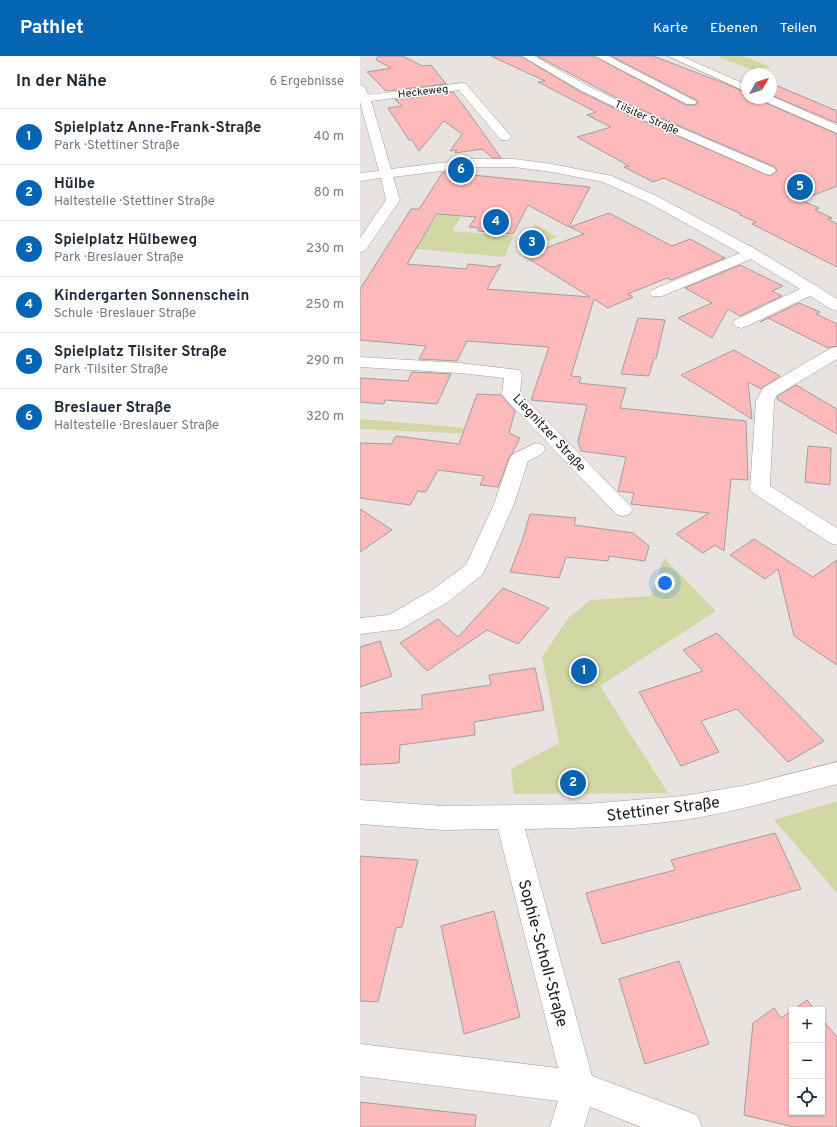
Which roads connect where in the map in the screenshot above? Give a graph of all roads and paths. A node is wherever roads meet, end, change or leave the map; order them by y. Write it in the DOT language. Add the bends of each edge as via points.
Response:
graph roads {
  1 [pos="527,56"];
  2 [pos="600,56"];
  3 [pos="673,56"];
  4 [pos="741,86"];
  5 [pos="362,95"];
  6 [pos="691,102"];
  7 [pos="777,103"];
  8 [pos="837,129"];
  9 [pos="505,137"];
  10 [pos="770,171"];
  11 [pos="387,173"];
  12 [pos="360,177"];
  13 [pos="360,248"];
  14 [pos="752,253"];
  15 [pos="813,289"];
  16 [pos="657,294"];
  17 [pos="837,306"];
  18 [pos="741,323"];
  19 [pos="837,352"];
  20 [pos="360,362"];
  21 [pos="536,449"];
  22 [pos="623,509"];
  23 [pos="837,538"];
  24 [pos="360,626"];
  25 [pos="837,773"];
  26 [pos="360,812"];
  27 [pos="509,819"];
  28 [pos="360,1060"];
  29 [pos="579,1087"];
  30 [pos="567,1127"];
  31 [pos="685,1127"];
  1 -- 10 [label="street, Tilsiter Straße" via="645,118"];
  2 -- 6 [label="street"];
  3 -- 4 [label="street"];
  5 -- 9 [label="street, Heckeweg" via="462,86"];
  5 -- 11 [label="street"];
  7 -- 8 [label="street"];
  11 -- 12 [label="street"];
  11 -- 13 [label="street" via="393,200"];
  11 -- 14 [label="street" via="473,163 514,163 595,176 627,187"];
  14 -- 15 [label="street"];
  14 -- 16 [label="street"];
  15 -- 17 [label="street"];
  15 -- 18 [label="street"];
  19 -- 23 [label="street" via="769,392 764,407 760,489"];
  20 -- 22 [label="street, Liegnitzer Straße" via="513,374 511,394"];
  21 -- 24 [label="street" via="520,458 504,504 475,569 440,596 393,623"];
  25 -- 27 [label="street, Stettiner Straße" via="747,796 683,808"];
  26 -- 27 [label="street, Stettiner Straße" via="443,818"];
  27 -- 29 [label="street, Sophie-Scholl-Straße"];
  28 -- 29 [label="street"];
  29 -- 30 [label="street"];
  29 -- 31 [label="street"];
}
